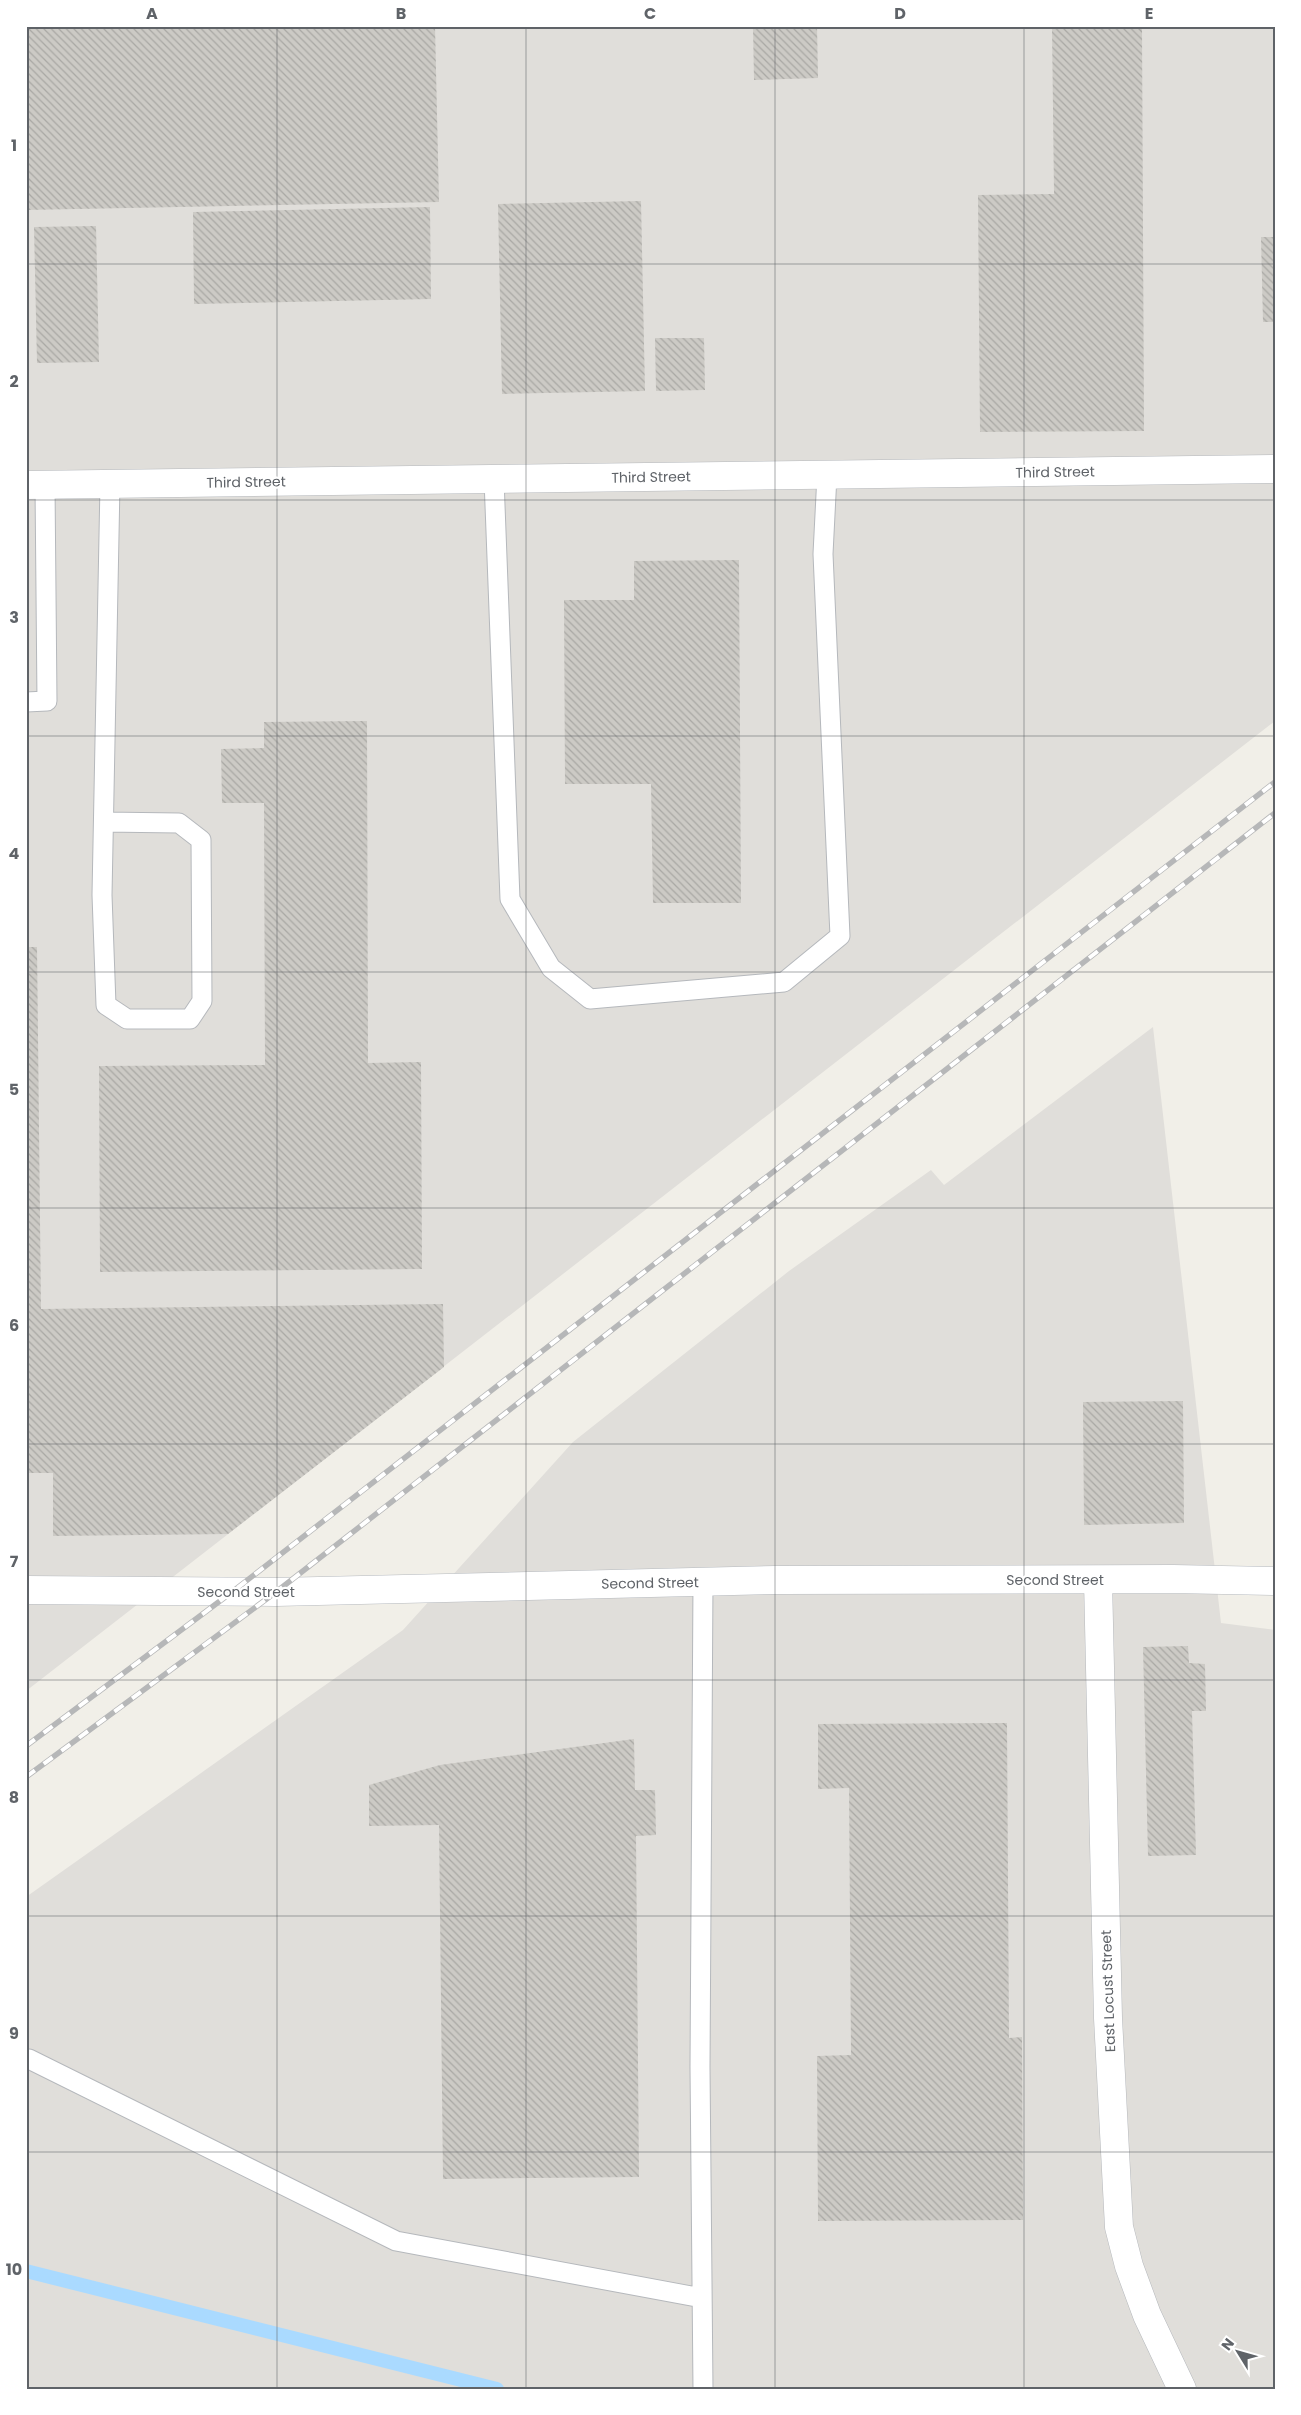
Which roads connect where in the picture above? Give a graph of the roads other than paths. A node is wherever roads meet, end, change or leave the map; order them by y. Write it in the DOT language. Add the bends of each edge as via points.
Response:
graph roads {
  1 [pos="1275,469"];
  2 [pos="827,475"];
  3 [pos="494,479"];
  4 [pos="110,484"];
  5 [pos="36,485"];
  6 [pos="26,702"];
  7 [pos="104,822"];
  8 [pos="1098,1580"];
  9 [pos="703,1582"];
  10 [pos="1275,1582"];
  11 [pos="26,1590"];
  12 [pos="29,2058"];
  13 [pos="702,2298"];
  14 [pos="703,2389"];
  15 [pos="1182,2389"];
  1 -- 2 [label="street, Third Street"];
  2 -- 3 [label="street, Third Street"];
  2 -- 3 [label="lane" via="823,554 840,936 784,982 590,999 551,968 510,899"];
  3 -- 4 [label="street, Third Street"];
  4 -- 5 [label="street, Third Street"];
  4 -- 7 [label="lane"];
  5 -- 6 [label="lane" via="47,702"];
  7 -- 7 [label="lane" via="102,895 106,1005 127,1019 190,1019 202,1001 201,840 179,823"];
  8 -- 9 [label="street, Second Street"];
  8 -- 10 [label="street, Second Street"];
  8 -- 15 [label="street, East Locust Street" via="1108,2018 1119,2227 1147,2316"];
  9 -- 11 [label="street, Second Street" via="258,1592"];
  9 -- 13 [label="lane"];
  12 -- 13 [label="lane" via="396,2241"];
  13 -- 14 [label="lane"];
}
